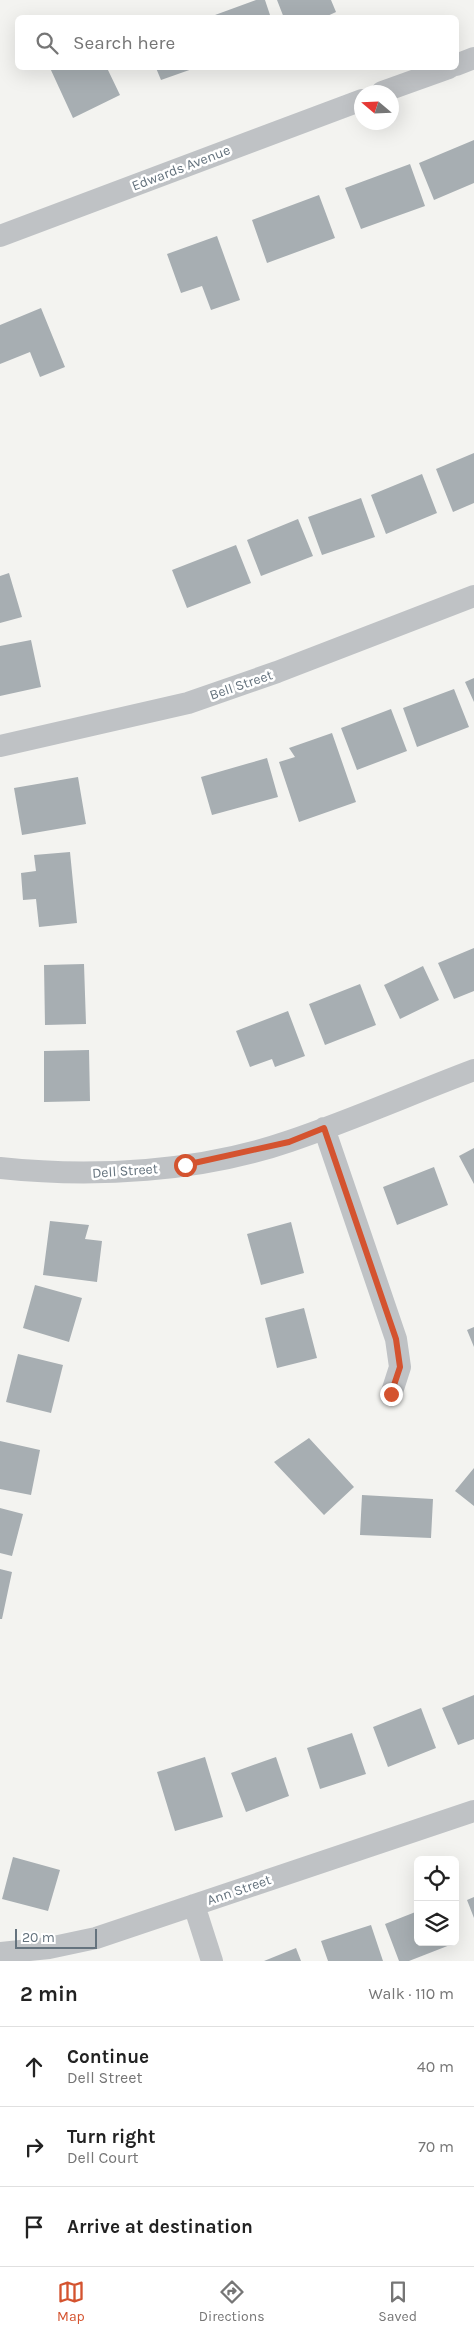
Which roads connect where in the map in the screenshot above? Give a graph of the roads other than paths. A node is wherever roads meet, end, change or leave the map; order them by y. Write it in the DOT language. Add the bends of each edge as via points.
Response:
graph roads {
  1 [pos="474,58"];
  2 [pos="459,63"];
  3 [pos="443,70"];
  4 [pos="399,86"];
  5 [pos="354,103"];
  6 [pos="0,236"];
  7 [pos="474,596"];
  8 [pos="0,746"];
  9 [pos="474,1070"];
  10 [pos="324,1128"];
  11 [pos="0,1168"];
  12 [pos="391,1394"];
  13 [pos="474,1811"];
  14 [pos="194,1905"];
  15 [pos="0,1952"];
  16 [pos="212,1961"];
  1 -- 2 [label="street"];
  3 -- 4 [label="street"];
  5 -- 6 [label="street, Edwards Avenue"];
  7 -- 8 [label="street, Bell Street" via="188,703"];
  9 -- 10 [label="street, Dell Street"];
  10 -- 11 [label="street, Dell Street" via="289,1142 240,1154 148,1170 91,1174"];
  10 -- 12 [label="street" via="396,1339 400,1367"];
  13 -- 14 [label="street, Ann Street"];
  14 -- 15 [label="street, Ann Street" via="96,1938 49,1948"];
  14 -- 16 [label="street"];
}
